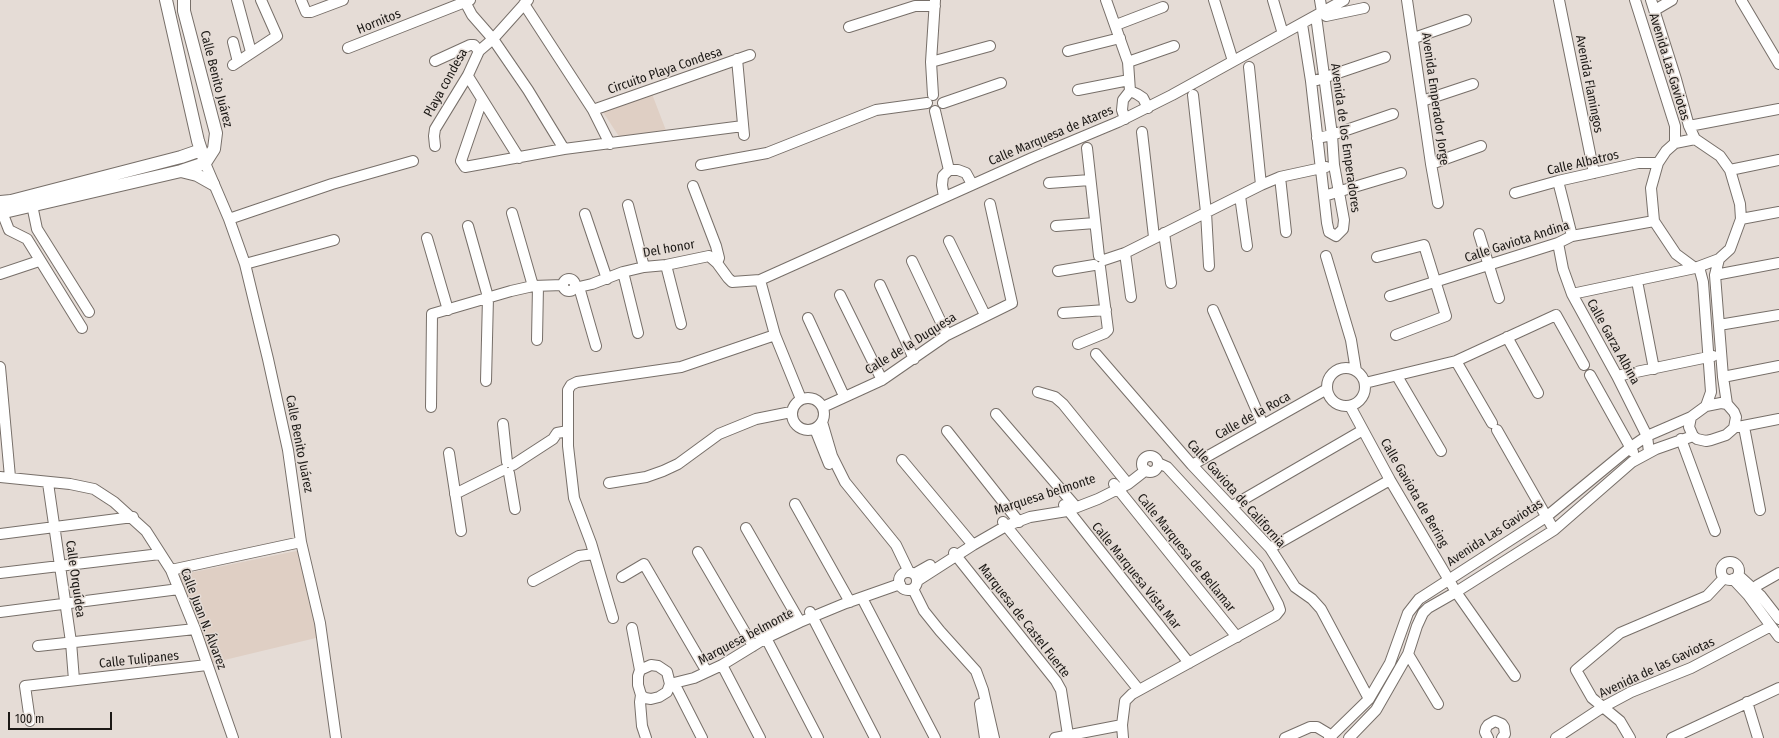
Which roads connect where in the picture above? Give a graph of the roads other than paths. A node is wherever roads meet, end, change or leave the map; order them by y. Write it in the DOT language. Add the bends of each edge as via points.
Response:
graph roads {
  1 [pos="166,0"];
  2 [pos="184,0"];
  3 [pos="237,0"];
  4 [pos="262,0"];
  5 [pos="301,0"];
  6 [pos="343,0"];
  7 [pos="1106,0"];
  8 [pos="1214,0"];
  9 [pos="1273,0"];
  10 [pos="1320,0"];
  11 [pos="1344,0"];
  12 [pos="1407,0"];
  13 [pos="1559,0"];
  14 [pos="1635,0"];
  15 [pos="1651,0"];
  16 [pos="1672,0"];
  17 [pos="1741,0"];
  18 [pos="466,1"];
  19 [pos="526,2"];
  20 [pos="935,3"];
  21 [pos="1163,8"];
  22 [pos="1364,8"];
  23 [pos="1655,10"];
  24 [pos="1319,14"];
  25 [pos="1466,20"];
  26 [pos="1302,24"];
  27 [pos="1116,25"];
  28 [pos="849,27"];
  29 [pos="1283,34"];
  30 [pos="493,38"];
  31 [pos="1120,38"];
  32 [pos="1414,38"];
  33 [pos="233,42"];
  34 [pos="990,46"];
  35 [pos="1174,46"];
  36 [pos="348,48"];
  37 [pos="479,51"];
  38 [pos="1068,51"];
  39 [pos="251,52"];
  40 [pos="750,55"];
  41 [pos="1385,57"];
  42 [pos="737,59"];
  43 [pos="435,61"];
  44 [pos="1233,61"];
  45 [pos="932,62"];
  46 [pos="1128,62"];
  47 [pos="1779,64"];
  48 [pos="1248,66"];
  49 [pos="468,75"];
  50 [pos="1323,78"];
  51 [pos="1129,80"];
  52 [pos="1311,81"];
  53 [pos="1001,83"];
  54 [pos="1473,84"];
  55 [pos="1078,90"];
  56 [pos="1130,91"];
  57 [pos="1193,95"];
  58 [pos="930,99"];
  59 [pos="482,100"];
  60 [pos="1422,101"];
  61 [pos="943,103"];
  62 [pos="1148,108"];
  63 [pos="1779,109"];
  64 [pos="593,110"];
  65 [pos="935,111"];
  66 [pos="1392,114"];
  67 [pos="1125,119"];
  68 [pos="1689,126"];
  69 [pos="1142,132"];
  70 [pos="216,133"];
  71 [pos="1332,134"];
  72 [pos="1317,138"];
  73 [pos="1695,138"];
  74 [pos="1675,143"];
  75 [pos="610,144"];
  76 [pos="199,146"];
  77 [pos="435,146"];
  78 [pos="1481,146"];
  79 [pos="1087,148"];
  80 [pos="564,149"];
  81 [pos="519,158"];
  82 [pos="1779,160"];
  83 [pos="413,161"];
  84 [pos="205,163"];
  85 [pos="1658,163"];
  86 [pos="1431,164"];
  87 [pos="701,165"];
  88 [pos="1334,165"];
  89 [pos="1320,168"];
  90 [pos="949,170"];
  91 [pos="1730,170"];
  92 [pos="181,171"];
  93 [pos="1401,173"];
  94 [pos="1594,173"];
  95 [pos="1280,177"];
  96 [pos="1090,180"];
  97 [pos="1558,181"];
  98 [pos="1049,183"];
  99 [pos="213,184"];
  100 [pos="972,184"];
  101 [pos="1261,185"];
  102 [pos="693,186"];
  103 [pos="1339,192"];
  104 [pos="1515,194"];
  105 [pos="55,195"];
  106 [pos="1240,196"];
  107 [pos="1324,196"];
  108 [pos="944,197"];
  109 [pos="29,203"];
  110 [pos="1438,203"];
  111 [pos="990,204"];
  112 [pos="628,205"];
  113 [pos="5,207"];
  114 [pos="1206,212"];
  115 [pos="1779,212"];
  116 [pos="512,213"];
  117 [pos="585,214"];
  118 [pos="228,219"];
  119 [pos="1741,219"];
  120 [pos="1654,221"];
  121 [pos="1096,223"];
  122 [pos="468,226"];
  123 [pos="1056,226"];
  124 [pos="1286,232"];
  125 [pos="1479,234"];
  126 [pos="1159,235"];
  127 [pos="1572,236"];
  128 [pos="428,238"];
  129 [pos="334,240"];
  130 [pos="949,241"];
  131 [pos="1558,243"];
  132 [pos="1247,246"];
  133 [pos="1125,253"];
  134 [pos="1676,254"];
  135 [pos="1326,256"];
  136 [pos="1377,257"];
  137 [pos="1720,259"];
  138 [pos="39,261"];
  139 [pos="912,261"];
  140 [pos="1099,262"];
  141 [pos="717,263"];
  142 [pos="1779,263"];
  143 [pos="245,264"];
  144 [pos="666,265"];
  145 [pos="1489,265"];
  146 [pos="1209,266"];
  147 [pos="644,267"];
  148 [pos="1697,267"];
  149 [pos="1058,270"];
  150 [pos="622,272"];
  151 [pos="0,274"];
  152 [pos="1670,274"];
  153 [pos="1716,275"];
  154 [pos="607,279"];
  155 [pos="760,280"];
  156 [pos="1637,281"];
  157 [pos="1435,282"];
  158 [pos="1171,283"];
  159 [pos="880,285"];
  160 [pos="536,286"];
  161 [pos="577,286"];
  162 [pos="1572,294"];
  163 [pos="840,295"];
  164 [pos="1390,296"];
  165 [pos="488,297"];
  166 [pos="1131,297"];
  167 [pos="1500,298"];
  168 [pos="448,310"];
  169 [pos="1106,310"];
  170 [pos="1213,310"];
  171 [pos="89,312"];
  172 [pos="1063,313"];
  173 [pos="985,315"];
  174 [pos="1779,315"];
  175 [pos="808,318"];
  176 [pos="681,324"];
  177 [pos="1719,325"];
  178 [pos="82,328"];
  179 [pos="638,333"];
  180 [pos="775,335"];
  181 [pos="947,335"];
  182 [pos="1396,335"];
  183 [pos="1507,337"];
  184 [pos="536,340"];
  185 [pos="1078,344"];
  186 [pos="596,346"];
  187 [pos="1096,354"];
  188 [pos="1721,354"];
  189 [pos="1708,357"];
  190 [pos="914,359"];
  191 [pos="1456,361"];
  192 [pos="1584,365"];
  193 [pos="0,366"];
  194 [pos="1779,366"];
  195 [pos="1351,369"];
  196 [pos="1654,369"];
  197 [pos="1590,375"];
  198 [pos="1396,376"];
  199 [pos="1617,376"];
  200 [pos="1722,377"];
  201 [pos="882,380"];
  202 [pos="486,381"];
  203 [pos="1365,383"];
  204 [pos="1327,389"];
  205 [pos="1038,392"];
  206 [pos="1538,393"];
  207 [pos="844,396"];
  208 [pos="801,399"];
  209 [pos="1727,404"];
  210 [pos="1350,406"];
  211 [pos="1706,406"];
  212 [pos="431,407"];
  213 [pos="823,407"];
  214 [pos="791,412"];
  215 [pos="996,414"];
  216 [pos="1692,417"];
  217 [pos="1779,419"];
  218 [pos="504,424"];
  219 [pos="818,425"];
  220 [pos="1263,425"];
  221 [pos="1744,427"];
  222 [pos="1734,428"];
  223 [pos="1363,430"];
  224 [pos="568,431"];
  225 [pos="947,431"];
  226 [pos="1647,436"];
  227 [pos="1693,436"];
  228 [pos="553,439"];
  229 [pos="1681,439"];
  230 [pos="568,446"];
  231 [pos="1630,447"];
  232 [pos="1441,451"];
  233 [pos="1649,452"];
  234 [pos="449,453"];
  235 [pos="1637,458"];
  236 [pos="902,460"];
  237 [pos="1192,465"];
  238 [pos="508,467"];
  239 [pos="5,477"];
  240 [pos="1390,480"];
  241 [pos="1127,481"];
  242 [pos="48,483"];
  243 [pos="609,483"];
  244 [pos="1116,487"];
  245 [pos="455,494"];
  246 [pos="795,504"];
  247 [pos="1070,506"];
  248 [pos="1232,506"];
  249 [pos="515,509"];
  250 [pos="1760,510"];
  251 [pos="133,517"];
  252 [pos="1546,517"];
  253 [pos="1018,519"];
  254 [pos="1004,524"];
  255 [pos="54,528"];
  256 [pos="746,528"];
  257 [pos="1554,530"];
  258 [pos="461,531"];
  259 [pos="1715,531"];
  260 [pos="0,534"];
  261 [pos="301,542"];
  262 [pos="591,543"];
  263 [pos="971,543"];
  264 [pos="1270,548"];
  265 [pos="698,552"];
  266 [pos="160,554"];
  267 [pos="594,554"];
  268 [pos="955,554"];
  269 [pos="579,556"];
  270 [pos="60,566"];
  271 [pos="171,570"];
  272 [pos="0,573"];
  273 [pos="1779,573"];
  274 [pos="622,577"];
  275 [pos="1449,579"];
  276 [pos="908,580"];
  277 [pos="533,581"];
  278 [pos="179,590"];
  279 [pos="1456,592"];
  280 [pos="1750,592"];
  281 [pos="862,598"];
  282 [pos="849,599"];
  283 [pos="65,603"];
  284 [pos="0,612"];
  285 [pos="811,614"];
  286 [pos="613,618"];
  287 [pos="798,620"];
  288 [pos="1775,622"];
  289 [pos="632,628"];
  290 [pos="195,629"];
  291 [pos="1237,637"];
  292 [pos="1779,637"];
  293 [pos="766,638"];
  294 [pos="71,642"];
  295 [pos="751,644"];
  296 [pos="38,646"];
  297 [pos="1408,654"];
  298 [pos="1189,663"];
  299 [pos="207,665"];
  300 [pos="722,665"];
  301 [pos="640,670"];
  302 [pos="705,670"];
  303 [pos="1515,676"];
  304 [pos="74,680"];
  305 [pos="671,682"];
  306 [pos="1779,688"];
  307 [pos="1139,690"];
  308 [pos="641,696"];
  309 [pos="1368,701"];
  310 [pos="1747,702"];
  311 [pos="1438,704"];
  312 [pos="1603,707"];
  313 [pos="30,721"];
  314 [pos="1122,725"];
  315 [pos="1068,735"];
  316 [pos="1330,737"];
  317 [pos="1486,737"];
  318 [pos="233,738"];
  319 [pos="336,738"];
  320 [pos="646,738"];
  321 [pos="702,738"];
  322 [pos="760,738"];
  323 [pos="818,738"];
  324 [pos="874,738"];
  325 [pos="934,738"];
  326 [pos="985,738"];
  327 [pos="994,738"];
  328 [pos="1055,738"];
  329 [pos="1123,738"];
  330 [pos="1285,738"];
  331 [pos="1349,738"];
  332 [pos="1503,738"];
  333 [pos="1556,738"];
  334 [pos="1630,738"];
  335 [pos="1672,738"];
  336 [pos="1758,738"];
  1 -- 76 [label="main road, Calle Benito Juárez"];
  2 -- 70 [label="main road, Calle Benito Juárez" via="184,11"];
  3 -- 39 [label="street"];
  4 -- 39 [label="street" via="277,36"];
  5 -- 6 [label="street" via="306,12"];
  7 -- 27 [label="street"];
  8 -- 44 [label="street"];
  9 -- 29 [label="street"];
  10 -- 24 [label="street, Avenida de los Emperadores"];
  11 -- 24 [label="street, Calle Marquesa de Atares"];
  12 -- 32 [label="street, Avenida Emperador Jorge"];
  13 -- 94 [label="street, Avenida Flamingos"];
  14 -- 74 [label="street, Avenida Las Gaviotas" via="1675,126"];
  15 -- 23 [label="street, Avenida Las Gaviotas"];
  16 -- 23 [label="street"];
  17 -- 47 [label="street"];
  18 -- 30 [label="street" via="472,15"];
  18 -- 36 [label="street, Hornitos"];
  19 -- 30 [label="street"];
  19 -- 64 [label="street"];
  20 -- 28 [label="street" via="915,6"];
  20 -- 45 [label="street"];
  21 -- 27 [label="street"];
  22 -- 24 [label="street" via="1332,16"];
  23 -- 68 [label="street, Avenida Las Gaviotas"];
  24 -- 26 [label="street, Calle Marquesa de Atares"];
  24 -- 50 [label="street, Avenida de los Emperadores"];
  25 -- 32 [label="street"];
  26 -- 29 [label="street, Calle Marquesa de Atares"];
  26 -- 52 [label="street, Avenida de los Emperadores"];
  27 -- 31 [label="street"];
  29 -- 44 [label="street, Calle Marquesa de Atares"];
  30 -- 37 [label="street, Playa condesa"];
  30 -- 80 [label="street"];
  31 -- 38 [label="street"];
  31 -- 46 [label="street"];
  32 -- 60 [label="street, Avenida Emperador Jorge"];
  33 -- 39 [label="street" via="235,63"];
  34 -- 45 [label="street"];
  35 -- 46 [label="street"];
  37 -- 43 [label="street" via="474,45 470,45"];
  37 -- 49 [label="street, Playa condesa"];
  40 -- 42 [label="street"];
  41 -- 50 [label="street"];
  42 -- 64 [label="street, Circuito Playa Condesa"];
  42 -- 75 [label="street, Circuito Playa Condesa" via="744,130"];
  44 -- 62 [label="street, Calle Marquesa de Atares"];
  45 -- 58 [label="street"];
  46 -- 51 [label="street"];
  48 -- 101 [label="street"];
  49 -- 59 [label="street"];
  49 -- 77 [label="street, Playa condesa" via="435,129"];
  50 -- 52 [label="street"];
  50 -- 71 [label="street, Avenida de los Emperadores"];
  51 -- 55 [label="street"];
  51 -- 56 [label="street"];
  52 -- 72 [label="street, Avenida de los Emperadores"];
  53 -- 61 [label="street"];
  54 -- 60 [label="street"];
  56 -- 62 [label="street" via="1143,98"];
  56 -- 67 [label="street" via="1122,100"];
  57 -- 114 [label="street"];
  58 -- 61 [label="street" via="938,96"];
  58 -- 65 [label="street" via="929,109"];
  58 -- 87 [label="street" via="876,110 767,153"];
  59 -- 81 [label="street"];
  59 -- 81 [label="street, Circuito Playa Condesa" via="462,165 465,167"];
  60 -- 86 [label="street, Avenida Emperador Jorge"];
  61 -- 65 [label="street"];
  62 -- 67 [label="street, Calle Marquesa de Atares"];
  63 -- 68 [label="street"];
  64 -- 75 [label="street"];
  65 -- 90 [label="street"];
  66 -- 71 [label="street"];
  67 -- 100 [label="street, Calle Marquesa de Atares"];
  68 -- 73 [label="street, Avenida Las Gaviotas"];
  69 -- 126 [label="street"];
  70 -- 76 [label="main road" via="208,133"];
  70 -- 84 [label="main road, Calle Benito Juárez" via="214,149"];
  71 -- 72 [label="street"];
  71 -- 88 [label="street, Avenida de los Emperadores"];
  72 -- 89 [label="street, Avenida de los Emperadores"];
  73 -- 74 [label="street, Avenida Las Gaviotas"];
  73 -- 91 [label="street, Avenida Las Gaviotas" via="1720,156"];
  74 -- 85 [label="street"];
  75 -- 80 [label="street, Circuito Playa Condesa"];
  76 -- 84 [label="main road, Calle Benito Juárez"];
  76 -- 105 [label="main road" via="181,157"];
  78 -- 86 [label="street"];
  79 -- 96 [label="street"];
  80 -- 81 [label="street, Circuito Playa Condesa"];
  82 -- 91 [label="street"];
  83 -- 118 [label="street" via="332,184"];
  84 -- 92 [label="main road"];
  84 -- 99 [label="street, Calle Benito Juárez"];
  85 -- 94 [label="street, Calle Albatros" via="1638,163"];
  85 -- 120 [label="street" via="1650,188"];
  86 -- 110 [label="street, Avenida Emperador Jorge"];
  88 -- 89 [label="street"];
  88 -- 103 [label="street, Avenida de los Emperadores"];
  89 -- 95 [label="street"];
  89 -- 107 [label="street, Avenida de los Emperadores"];
  90 -- 100 [label="street" via="966,173"];
  90 -- 108 [label="street" via="943,176"];
  91 -- 119 [label="street, Avenida Las Gaviotas" via="1737,188"];
  92 -- 99 [label="main road" via="197,175"];
  92 -- 105 [label="main road"];
  93 -- 103 [label="street"];
  94 -- 97 [label="street, Calle Albatros"];
  95 -- 101 [label="street"];
  95 -- 124 [label="street"];
  96 -- 98 [label="street"];
  96 -- 121 [label="street"];
  97 -- 104 [label="street, Calle Albatros"];
  97 -- 127 [label="street"];
  99 -- 118 [label="street, Calle Benito Juárez"];
  100 -- 108 [label="street, Calle Marquesa de Atares"];
  101 -- 106 [label="street"];
  102 -- 141 [label="street" via="716,246 719,258"];
  103 -- 107 [label="street"];
  103 -- 107 [label="street, Avenida de los Emperadores" via="1344,220 1343,229 1336,236 1329,232"];
  105 -- 109 [label="main road"];
  106 -- 114 [label="street"];
  106 -- 132 [label="street"];
  108 -- 155 [label="street, Calle Marquesa de Atares"];
  109 -- 113 [label="main road"];
  109 -- 171 [label="street" via="37,230"];
  111 -- 173 [label="street, Calle de la Duquesa" via="1012,303"];
  112 -- 147 [label="street"];
  113 -- 138 [label="street" via="9,230 27,240"];
  114 -- 126 [label="street"];
  114 -- 146 [label="street"];
  115 -- 119 [label="street"];
  116 -- 160 [label="street"];
  117 -- 154 [label="street"];
  118 -- 143 [label="street, Calle Benito Juárez"];
  119 -- 137 [label="street, Avenida Las Gaviotas" via="1730,249"];
  120 -- 127 [label="street, Calle Gaviota Andina"];
  120 -- 134 [label="street"];
  121 -- 123 [label="street"];
  121 -- 140 [label="street"];
  122 -- 165 [label="street"];
  125 -- 145 [label="street"];
  126 -- 133 [label="street"];
  126 -- 158 [label="street"];
  127 -- 131 [label="street, Calle Gaviota Andina"];
  128 -- 168 [label="street"];
  129 -- 143 [label="street"];
  130 -- 173 [label="street"];
  131 -- 145 [label="street, Calle Gaviota Andina"];
  131 -- 162 [label="street, Calle Garza Albina" via="1563,269"];
  133 -- 140 [label="street"];
  133 -- 166 [label="street"];
  134 -- 148 [label="street"];
  134 -- 152 [label="street" via="1676,266"];
  135 -- 195 [label="street" via="1351,340"];
  136 -- 157 [label="street" via="1424,245"];
  137 -- 148 [label="street"];
  137 -- 153 [label="street, Avenida Las Gaviotas"];
  138 -- 151 [label="street"];
  138 -- 178 [label="street"];
  139 -- 181 [label="street"];
  140 -- 149 [label="street"];
  140 -- 169 [label="street"];
  141 -- 144 [label="street, Del honor" via="709,256"];
  141 -- 155 [label="street" via="732,282"];
  142 -- 153 [label="street"];
  143 -- 261 [label="street, Calle Benito Juárez" via="288,450"];
  144 -- 147 [label="street, Del honor"];
  144 -- 176 [label="street"];
  145 -- 157 [label="street, Calle Gaviota Andina"];
  145 -- 167 [label="street"];
  147 -- 150 [label="street, Del honor"];
  148 -- 152 [label="street"];
  148 -- 189 [label="street" via="1703,282"];
  150 -- 154 [label="street, Del honor"];
  150 -- 179 [label="street"];
  152 -- 156 [label="street"];
  153 -- 177 [label="street, Avenida Las Gaviotas"];
  154 -- 161 [label="street, Del honor"];
  155 -- 180 [label="street"];
  156 -- 162 [label="street"];
  156 -- 196 [label="street"];
  157 -- 164 [label="street, Calle Gaviota Andina"];
  157 -- 182 [label="street" via="1446,316"];
  159 -- 190 [label="street"];
  160 -- 161 [label="street" via="563,284 564,281 571,280"];
  160 -- 165 [label="street"];
  160 -- 184 [label="street"];
  161 -- 186 [label="street"];
  162 -- 199 [label="street, Calle Garza Albina"];
  163 -- 201 [label="street"];
  165 -- 168 [label="street"];
  165 -- 202 [label="street"];
  168 -- 212 [label="street" via="432,314"];
  169 -- 172 [label="street"];
  169 -- 185 [label="street" via="1107,331"];
  170 -- 220 [label="street"];
  173 -- 181 [label="street, Calle de la Duquesa"];
  174 -- 177 [label="street"];
  175 -- 207 [label="street"];
  177 -- 188 [label="street, Avenida Las Gaviotas"];
  180 -- 208 [label="street"];
  180 -- 224 [label="street" via="681,367 571,384 568,390"];
  181 -- 190 [label="street, Calle de la Duquesa"];
  183 -- 191 [label="street"];
  183 -- 192 [label="street" via="1556,314"];
  183 -- 206 [label="street"];
  187 -- 237 [label="street, Calle Gaviota de California"];
  188 -- 189 [label="street"];
  188 -- 200 [label="street, Avenida Las Gaviotas"];
  189 -- 196 [label="street"];
  189 -- 211 [label="street" via="1711,392"];
  190 -- 201 [label="street, Calle de la Duquesa"];
  191 -- 198 [label="street"];
  191 -- 252 [label="street"];
  193 -- 239 [label="street"];
  194 -- 200 [label="street"];
  195 -- 203 [label="street" via="1362,376"];
  195 -- 204 [label="street" via="1334,372"];
  196 -- 199 [label="street"];
  197 -- 231 [label="street"];
  198 -- 203 [label="street"];
  198 -- 232 [label="street"];
  199 -- 226 [label="street, Calle Garza Albina"];
  200 -- 209 [label="street, Avenida Las Gaviotas"];
  201 -- 207 [label="street, Calle de la Duquesa"];
  203 -- 210 [label="street" via="1363,398"];
  204 -- 210 [label="street" via="1332,401"];
  204 -- 220 [label="street, Calle de la Roca"];
  205 -- 241 [label="street" via="1054,397 1063,404"];
  207 -- 213 [label="street, Calle de la Duquesa"];
  208 -- 213 [label="street" via="814,399"];
  208 -- 214 [label="street"];
  209 -- 211 [label="street"];
  209 -- 222 [label="street, Avenida Las Gaviotas" via="1736,417"];
  210 -- 223 [label="street, Calle Gaviota de Bering"];
  211 -- 216 [label="street, Avenida Las Gaviotas"];
  213 -- 219 [label="street" via="824,417"];
  214 -- 219 [label="street" via="798,427 806,430"];
  214 -- 243 [label="street" via="756,419 719,434 678,464 663,471 646,477"];
  215 -- 247 [label="street, Calle Marquesa Vista Mar"];
  216 -- 226 [label="street, Avenida Las Gaviotas"];
  216 -- 227 [label="street" via="1689,427"];
  217 -- 221 [label="street"];
  218 -- 238 [label="street"];
  219 -- 276 [label="street" via="845,482 896,545"];
  220 -- 237 [label="street, Calle de la Roca"];
  221 -- 222 [label="street"];
  221 -- 250 [label="street"];
  222 -- 227 [label="street" via="1726,435 1706,441"];
  223 -- 240 [label="street, Calle Gaviota de Bering"];
  223 -- 248 [label="street"];
  224 -- 228 [label="street" via="558,433"];
  224 -- 230 [label="street"];
  225 -- 253 [label="street"];
  226 -- 231 [label="street, Avenida Las Gaviotas"];
  226 -- 233 [label="street, Calle Garza Albina"];
  227 -- 229 [label="street"];
  228 -- 230 [label="street" via="559,446"];
  228 -- 238 [label="street"];
  229 -- 233 [label="street"];
  229 -- 259 [label="street"];
  230 -- 262 [label="street" via="574,498"];
  231 -- 235 [label="street"];
  231 -- 252 [label="street, Avenida Las Gaviotas"];
  233 -- 235 [label="street"];
  234 -- 245 [label="street"];
  235 -- 257 [label="street"];
  236 -- 263 [label="street"];
  237 -- 248 [label="street, Calle Gaviota de California"];
  238 -- 245 [label="street"];
  238 -- 249 [label="street"];
  239 -- 242 [label="street, Calle Juan N. Álvarez"];
  240 -- 264 [label="street"];
  240 -- 275 [label="street, Calle Gaviota de Bering"];
  241 -- 244 [label="street, Marquesa belmonte"];
  241 -- 291 [label="street, Marquesa belmonte" via="1144,467 1154,471 1158,463 1167,467 1258,566 1280,610 1276,615"];
  242 -- 251 [label="street, Calle Juan N. Álvarez" via="94,489"];
  242 -- 255 [label="street, Calle Orquídea"];
  244 -- 247 [label="street, Marquesa belmonte"];
  244 -- 291 [label="street, Calle Marquesa de Bellamar"];
  245 -- 258 [label="street"];
  246 -- 282 [label="street"];
  247 -- 253 [label="street, Marquesa belmonte"];
  247 -- 298 [label="street, Calle Marquesa Vista Mar"];
  248 -- 264 [label="street, Calle Gaviota de California"];
  251 -- 255 [label="street"];
  251 -- 266 [label="street, Calle Juan N. Álvarez" via="146,531"];
  252 -- 257 [label="street"];
  252 -- 275 [label="street, Avenida Las Gaviotas"];
  253 -- 254 [label="street, Marquesa belmonte"];
  254 -- 263 [label="street, Marquesa belmonte"];
  254 -- 307 [label="street"];
  255 -- 260 [label="street"];
  255 -- 270 [label="street, Calle Orquídea"];
  256 -- 287 [label="street"];
  257 -- 279 [label="street"];
  261 -- 271 [label="street"];
  261 -- 319 [label="street, Calle Benito Juárez" via="320,623"];
  262 -- 267 [label="street"];
  262 -- 269 [label="street" via="583,548"];
  263 -- 268 [label="street, Marquesa belmonte"];
  264 -- 309 [label="street, Calle Gaviota de California" via="1295,587 1321,609"];
  265 -- 295 [label="street"];
  266 -- 270 [label="street"];
  266 -- 271 [label="street, Calle Juan N. Álvarez"];
  267 -- 269 [label="street"];
  267 -- 286 [label="street"];
  268 -- 276 [label="street, Marquesa belmonte"];
  268 -- 315 [label="street, Marquesa de Castel Fuerte" via="1056,681 1061,690"];
  269 -- 277 [label="street"];
  270 -- 272 [label="street"];
  270 -- 283 [label="street, Calle Orquídea"];
  271 -- 278 [label="street, Calle Juan N. Álvarez"];
  273 -- 280 [label="street"];
  274 -- 302 [label="street" via="644,564"];
  275 -- 279 [label="street, Calle Gaviota de Bering"];
  275 -- 309 [label="street, Avenida Las Gaviotas" via="1419,599 1408,613 1390,664"];
  276 -- 281 [label="street, Marquesa belmonte"];
  276 -- 282 [label="street, Marquesa belmonte"];
  276 -- 326 [label="street" via="935,634 971,674 978,691"];
  276 -- 327 [label="street" via="924,611 976,671"];
  278 -- 283 [label="street"];
  278 -- 290 [label="street, Calle Juan N. Álvarez"];
  279 -- 297 [label="street" via="1428,608 1423,614"];
  279 -- 303 [label="street, Calle Gaviota de Bering"];
  280 -- 288 [label="street"];
  280 -- 312 [label="street" via="1732,577 1707,596 1620,633 1576,670 1592,698"];
  281 -- 282 [label="street, Marquesa belmonte"];
  281 -- 325 [label="street"];
  282 -- 285 [label="street, Marquesa belmonte"];
  283 -- 284 [label="street"];
  283 -- 294 [label="street, Calle Orquídea"];
  285 -- 287 [label="street, Marquesa belmonte"];
  285 -- 324 [label="street"];
  287 -- 293 [label="street, Marquesa belmonte"];
  287 -- 295 [label="street, Marquesa belmonte" via="773,626"];
  288 -- 292 [label="street"];
  288 -- 312 [label="street, Avenida de las Gaviotas" via="1692,668 1631,692"];
  289 -- 301 [label="street"];
  290 -- 294 [label="street"];
  290 -- 299 [label="street, Calle Juan N. Álvarez"];
  291 -- 298 [label="street"];
  293 -- 295 [label="street, Marquesa belmonte"];
  293 -- 323 [label="street"];
  294 -- 296 [label="street"];
  294 -- 304 [label="street, Calle Orquídea"];
  295 -- 300 [label="street, Marquesa belmonte"];
  295 -- 302 [label="street, Marquesa belmonte" via="728,654"];
  297 -- 311 [label="street"];
  297 -- 331 [label="street" via="1372,715"];
  298 -- 307 [label="street"];
  299 -- 304 [label="street, Calle Tulipanes"];
  299 -- 318 [label="street, Calle Juan N. Álvarez"];
  300 -- 302 [label="street, Marquesa belmonte"];
  300 -- 322 [label="street"];
  301 -- 305 [label="street" via="651,665 658,666 667,672"];
  301 -- 308 [label="street" via="638,685"];
  302 -- 305 [label="street, Marquesa belmonte" via="694,678"];
  304 -- 313 [label="street, Calle Tulipanes" via="25,686"];
  305 -- 308 [label="street" via="667,692 658,697 651,699"];
  305 -- 321 [label="street"];
  306 -- 310 [label="street"];
  307 -- 314 [label="street" via="1125,701"];
  308 -- 320 [label="street" via="642,726"];
  309 -- 316 [label="street, Avenida Las Gaviotas"];
  310 -- 335 [label="street"];
  310 -- 336 [label="street"];
  312 -- 333 [label="street, Avenida de las Gaviotas"];
  312 -- 334 [label="street" via="1620,721"];
  314 -- 315 [label="street"];
  314 -- 329 [label="street"];
  315 -- 328 [label="street"];
  316 -- 330 [label="street" via="1317,727 1310,727"];
  317 -- 332 [label="street" via="1486,728 1495,721 1504,727"];
}
